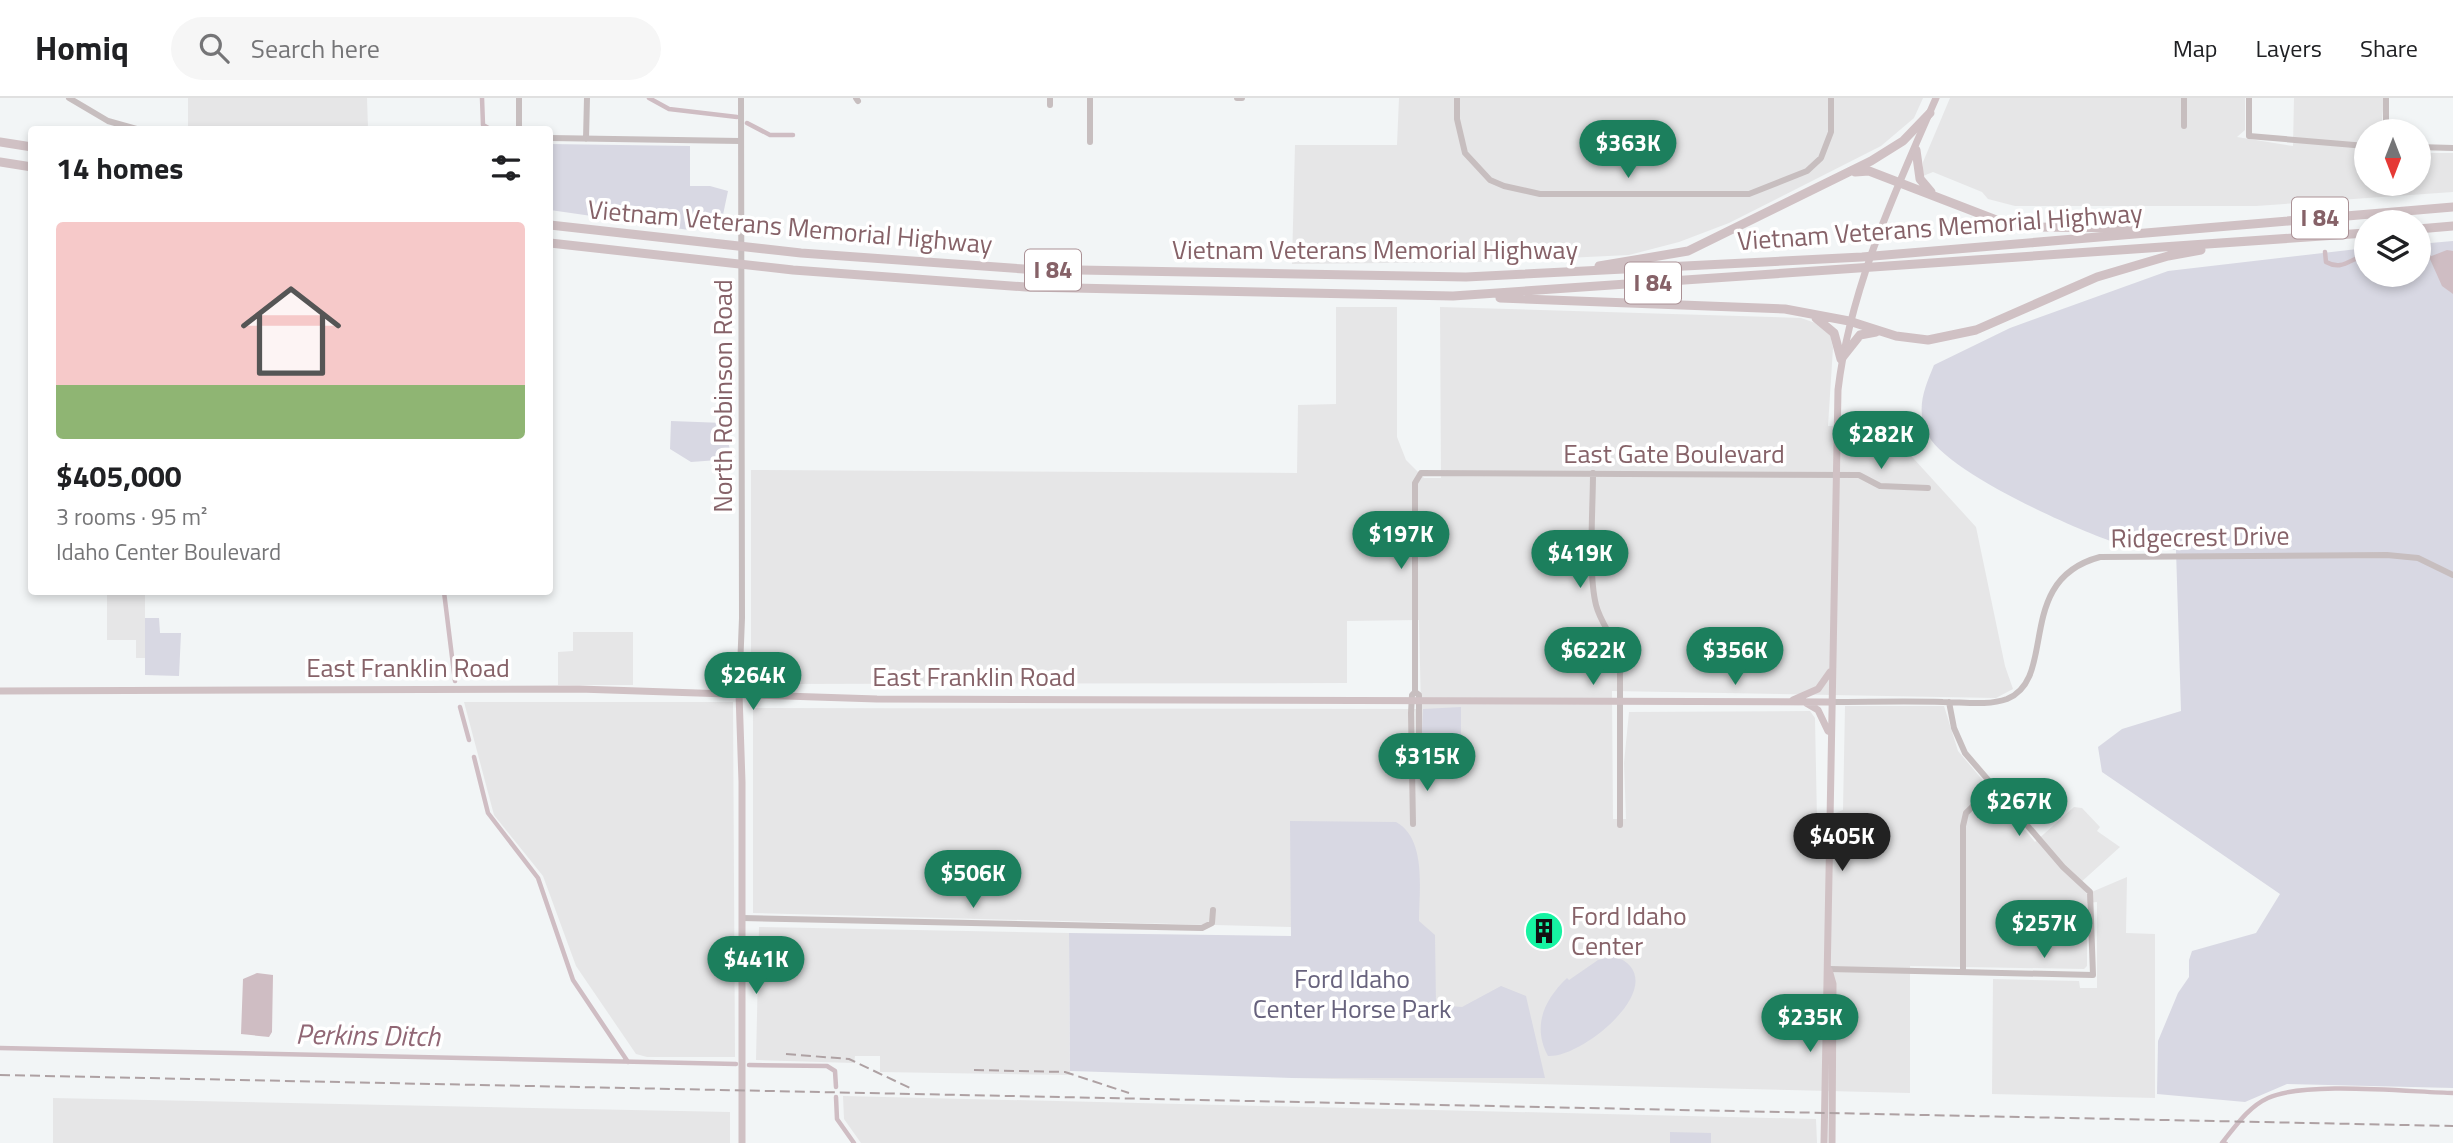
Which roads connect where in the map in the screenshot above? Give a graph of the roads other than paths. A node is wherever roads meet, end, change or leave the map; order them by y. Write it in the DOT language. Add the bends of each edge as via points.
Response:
graph roads {
  1 [pos="69,98"];
  2 [pos="520,98"];
  3 [pos="587,98"];
  4 [pos="741,98"];
  5 [pos="1090,98"];
  6 [pos="1457,98"];
  7 [pos="1831,98"];
  8 [pos="1936,98"];
  9 [pos="2184,98"];
  10 [pos="2249,98"];
  11 [pos="2386,98"];
  12 [pos="1930,113"];
  13 [pos="2386,119"];
  14 [pos="125,126"];
  15 [pos="519,126"];
  16 [pos="2184,127"];
  17 [pos="553,138"];
  18 [pos="586,139"];
  19 [pos="740,141"];
  20 [pos="0,142"];
  21 [pos="1090,142"];
  22 [pos="2354,145"];
  23 [pos="28,146"];
  24 [pos="2431,147"];
  25 [pos="2453,148"];
  26 [pos="1916,150"];
  27 [pos="0,162"];
  28 [pos="28,166"];
  29 [pos="1850,173"];
  30 [pos="1901,183"];
  31 [pos="1941,199"];
  32 [pos="2453,207"];
  33 [pos="553,225"];
  34 [pos="2453,226"];
  35 [pos="2431,228"];
  36 [pos="2187,229"];
  37 [pos="2354,234"];
  38 [pos="553,243"];
  39 [pos="2234,243"];
  40 [pos="1559,273"];
  41 [pos="1453,296"];
  42 [pos="1806,312"];
  43 [pos="1849,321"];
  44 [pos="1882,333"];
  45 [pos="1841,359"];
  46 [pos="1593,473"];
  47 [pos="1835,474"];
  48 [pos="1928,488"];
  49 [pos="2453,575"];
  50 [pos="1830,672"];
  51 [pos="0,691"];
  52 [pos="739,694"];
  53 [pos="1415,697"];
  54 [pos="1621,701"];
  55 [pos="1790,701"];
  56 [pos="1802,702"];
  57 [pos="1830,702"];
  58 [pos="1949,702"];
  59 [pos="1830,737"];
  60 [pos="1993,787"];
  61 [pos="1413,824"];
  62 [pos="1620,825"];
  63 [pos="1213,910"];
  64 [pos="742,918"];
  65 [pos="1829,969"];
  66 [pos="1963,972"];
  67 [pos="742,1143"];
  68 [pos="1824,1143"];
  69 [pos="1832,1143"];
  1 -- 14 [label="street"];
  2 -- 15 [label="street"];
  3 -- 18 [label="street"];
  4 -- 19 [label="street, North Robinson Road"];
  5 -- 21 [label="street"];
  6 -- 7 [label="street" via="1457,119 1472,164 1490,180 1524,192 1749,194 1807,171 1821,158 1831,132"];
  8 -- 12 [label="main road"];
  9 -- 16 [label="street"];
  10 -- 22 [label="street" via="2249,136"];
  11 -- 13 [label="street"];
  12 -- 26 [label="main road"];
  12 -- 29 [label="highway" via="1893,148"];
  17 -- 18 [label="street"];
  18 -- 19 [label="street"];
  19 -- 52 [label="street, North Robinson Road"];
  20 -- 23 [label="highway"];
  24 -- 25 [label="street"];
  26 -- 30 [label="main road"];
  26 -- 31 [label="highway" via="1920,179"];
  27 -- 28 [label="highway"];
  29 -- 30 [label="highway" via="1869,171"];
  29 -- 40 [label="highway" via="1688,251"];
  30 -- 31 [label="highway"];
  30 -- 43 [label="main road"];
  31 -- 36 [label="highway" via="1980,216 2026,227"];
  32 -- 36 [label="highway, Vietnam Veterans Memorial Highway / I 84"];
  33 -- 40 [label="highway, Vietnam Veterans Memorial Highway / I 84" via="814,254 1024,269 1466,277"];
  34 -- 35 [label="highway"];
  36 -- 40 [label="highway, Vietnam Veterans Memorial Highway / I 84" via="1862,257"];
  37 -- 39 [label="highway, Vietnam Veterans Memorial Highway / I 84"];
  38 -- 41 [label="highway, Vietnam Veterans Memorial Highway / I 84" via="793,270 1026,287"];
  39 -- 41 [label="highway, Vietnam Veterans Memorial Highway / I 84"];
  39 -- 44 [label="highway" via="2097,277 1956,337 1928,340"];
  41 -- 42 [label="highway"];
  42 -- 43 [label="highway"];
  42 -- 45 [label="highway" via="1832,329"];
  43 -- 44 [label="highway"];
  43 -- 45 [label="main road"];
  44 -- 45 [label="highway" via="1860,335"];
  45 -- 47 [label="main road"];
  46 -- 47 [label="street, East Gate Boulevard"];
  46 -- 53 [label="street, East Gate Boulevard" via="1418,475"];
  46 -- 54 [label="street" via="1594,595 1619,654"];
  47 -- 48 [label="street, East Gate Boulevard" via="1859,475 1880,486"];
  47 -- 50 [label="main road"];
  49 -- 58 [label="street, Ridgecrest Drive" via="2418,558 2387,555 2100,557 2069,571 2050,593 2030,673 2016,693 1992,702"];
  50 -- 55 [label="main road" via="1818,689"];
  50 -- 57 [label="main road"];
  51 -- 52 [label="main road, East Franklin Road" via="375,688"];
  52 -- 53 [label="main road, East Franklin Road" via="877,699"];
  52 -- 64 [label="main road"];
  53 -- 54 [label="main road, East Franklin Road"];
  53 -- 61 [label="street" via="1419,738 1414,745"];
  54 -- 55 [label="main road, East Franklin Road"];
  54 -- 62 [label="street"];
  55 -- 56 [label="main road, East Franklin Road"];
  56 -- 57 [label="main road, East Franklin Road"];
  56 -- 59 [label="main road" via="1818,710"];
  57 -- 58 [label="street, East Franklin Road"];
  57 -- 59 [label="main road"];
  58 -- 60 [label="street" via="1959,741"];
  59 -- 65 [label="main road"];
  60 -- 66 [label="street" via="1972,805 1963,826"];
  60 -- 66 [label="street" via="2090,892 2092,975"];
  63 -- 64 [label="street" via="1212,923 1202,928"];
  64 -- 67 [label="main road"];
  65 -- 66 [label="street"];
  65 -- 68 [label="main road" via="1825,985"];
  65 -- 69 [label="main road" via="1833,984"];
}
